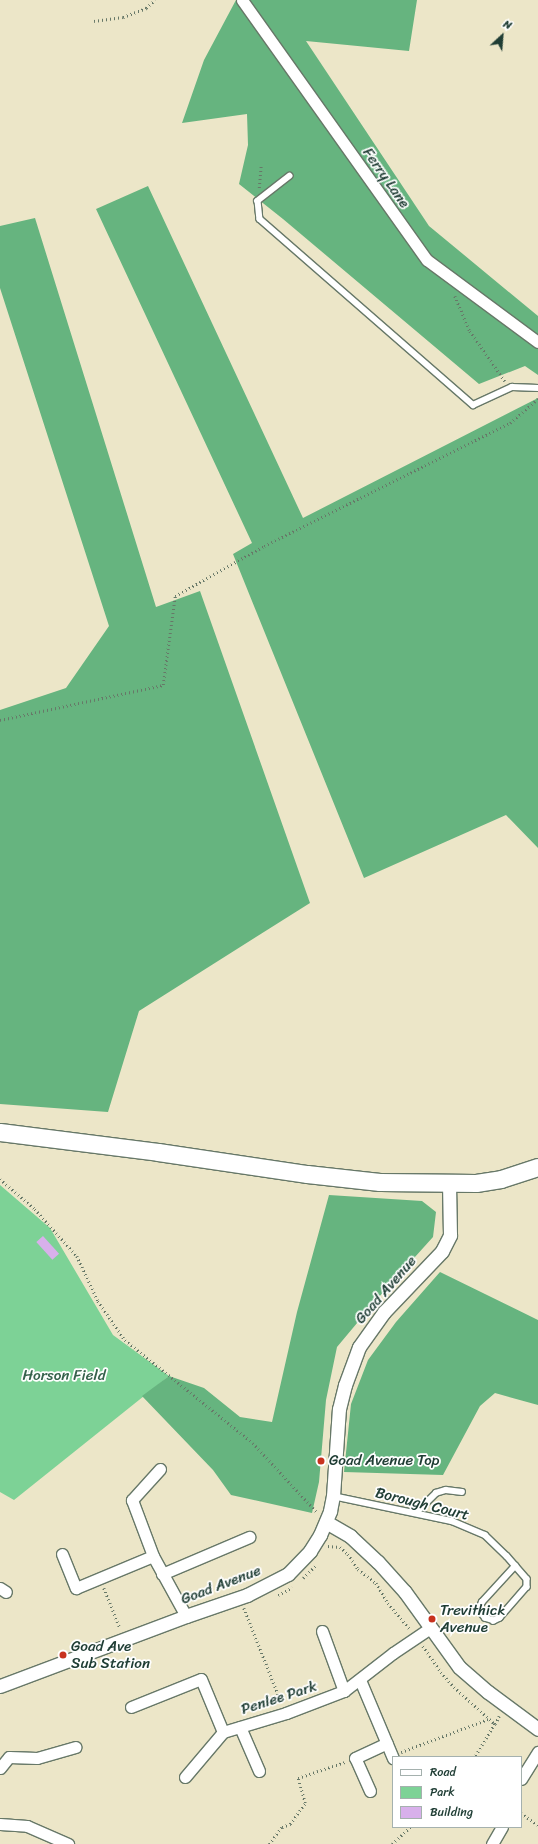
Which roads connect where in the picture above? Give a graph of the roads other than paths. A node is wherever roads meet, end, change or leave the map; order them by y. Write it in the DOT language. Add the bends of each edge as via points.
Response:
graph roads {
  1 [pos="242,0"];
  2 [pos="290,176"];
  3 [pos="538,342"];
  4 [pos="538,388"];
  5 [pos="0,1132"];
  6 [pos="538,1167"];
  7 [pos="450,1184"];
  8 [pos="160,1468"];
  9 [pos="462,1492"];
  10 [pos="333,1496"];
  11 [pos="416,1513"];
  12 [pos="326,1522"];
  13 [pos="249,1537"];
  14 [pos="62,1554"];
  15 [pos="153,1556"];
  16 [pos="515,1566"];
  17 [pos="162,1574"];
  18 [pos="186,1616"];
  19 [pos="430,1628"];
  20 [pos="322,1631"];
  21 [pos="360,1680"];
  22 [pos="0,1686"];
  23 [pos="344,1691"];
  24 [pos="131,1706"];
  25 [pos="240,1727"];
  26 [pos="538,1729"];
  27 [pos="223,1732"];
  28 [pos="387,1743"];
  29 [pos="75,1747"];
  30 [pos="538,1752"];
  31 [pos="393,1756"];
  32 [pos="0,1768"];
  33 [pos="259,1771"];
  34 [pos="185,1777"];
  35 [pos="522,1777"];
  36 [pos="370,1791"];
  37 [pos="0,1824"];
  38 [pos="501,1828"];
  39 [pos="40,1839"];
  40 [pos="68,1844"];
  41 [pos="492,1844"];
  1 -- 3 [label="street, Ferry Lane" via="427,260"];
  2 -- 4 [label="lane" via="258,201 260,219 473,405 512,387"];
  5 -- 7 [label="main road" via="307,1174 380,1182"];
  6 -- 7 [label="main road" via="500,1179"];
  7 -- 10 [label="street, Goad Avenue" via="450,1235 442,1252 384,1312 359,1348 345,1385 339,1409"];
  8 -- 15 [label="street" via="132,1500"];
  9 -- 11 [label="lane" via="446,1490 436,1493"];
  10 -- 11 [label="lane, Borough Court"];
  10 -- 12 [label="street, Goad Avenue"];
  11 -- 16 [label="lane, Borough Court" via="452,1521 476,1530 494,1543"];
  12 -- 18 [label="street, Goad Avenue" via="310,1551 288,1574 240,1598"];
  12 -- 19 [label="street" via="350,1536 365,1549 405,1592"];
  13 -- 17 [label="street"];
  14 -- 15 [label="street" via="76,1588"];
  15 -- 17 [label="street"];
  16 -- 16 [label="lane, Borough Court" via="482,1602 481,1613 485,1618 494,1621 500,1618 527,1587 527,1579"];
  17 -- 18 [label="street"];
  18 -- 22 [label="street, Goad Avenue"];
  19 -- 21 [label="street, Penlee Park"];
  19 -- 26 [label="street" via="459,1667"];
  20 -- 23 [label="street"];
  21 -- 23 [label="street, Penlee Park"];
  21 -- 28 [label="street"];
  23 -- 25 [label="street, Penlee Park" via="286,1714"];
  24 -- 27 [label="street" via="201,1679"];
  25 -- 27 [label="street, Penlee Park"];
  25 -- 33 [label="street"];
  27 -- 34 [label="street"];
  28 -- 31 [label="street"];
  28 -- 36 [label="street" via="355,1758"];
  29 -- 32 [label="street" via="37,1758 9,1757"];
  30 -- 35 [label="street"];
  37 -- 39 [label="street" via="27,1826"];
  38 -- 41 [label="street"];
  39 -- 40 [label="street"];
}
